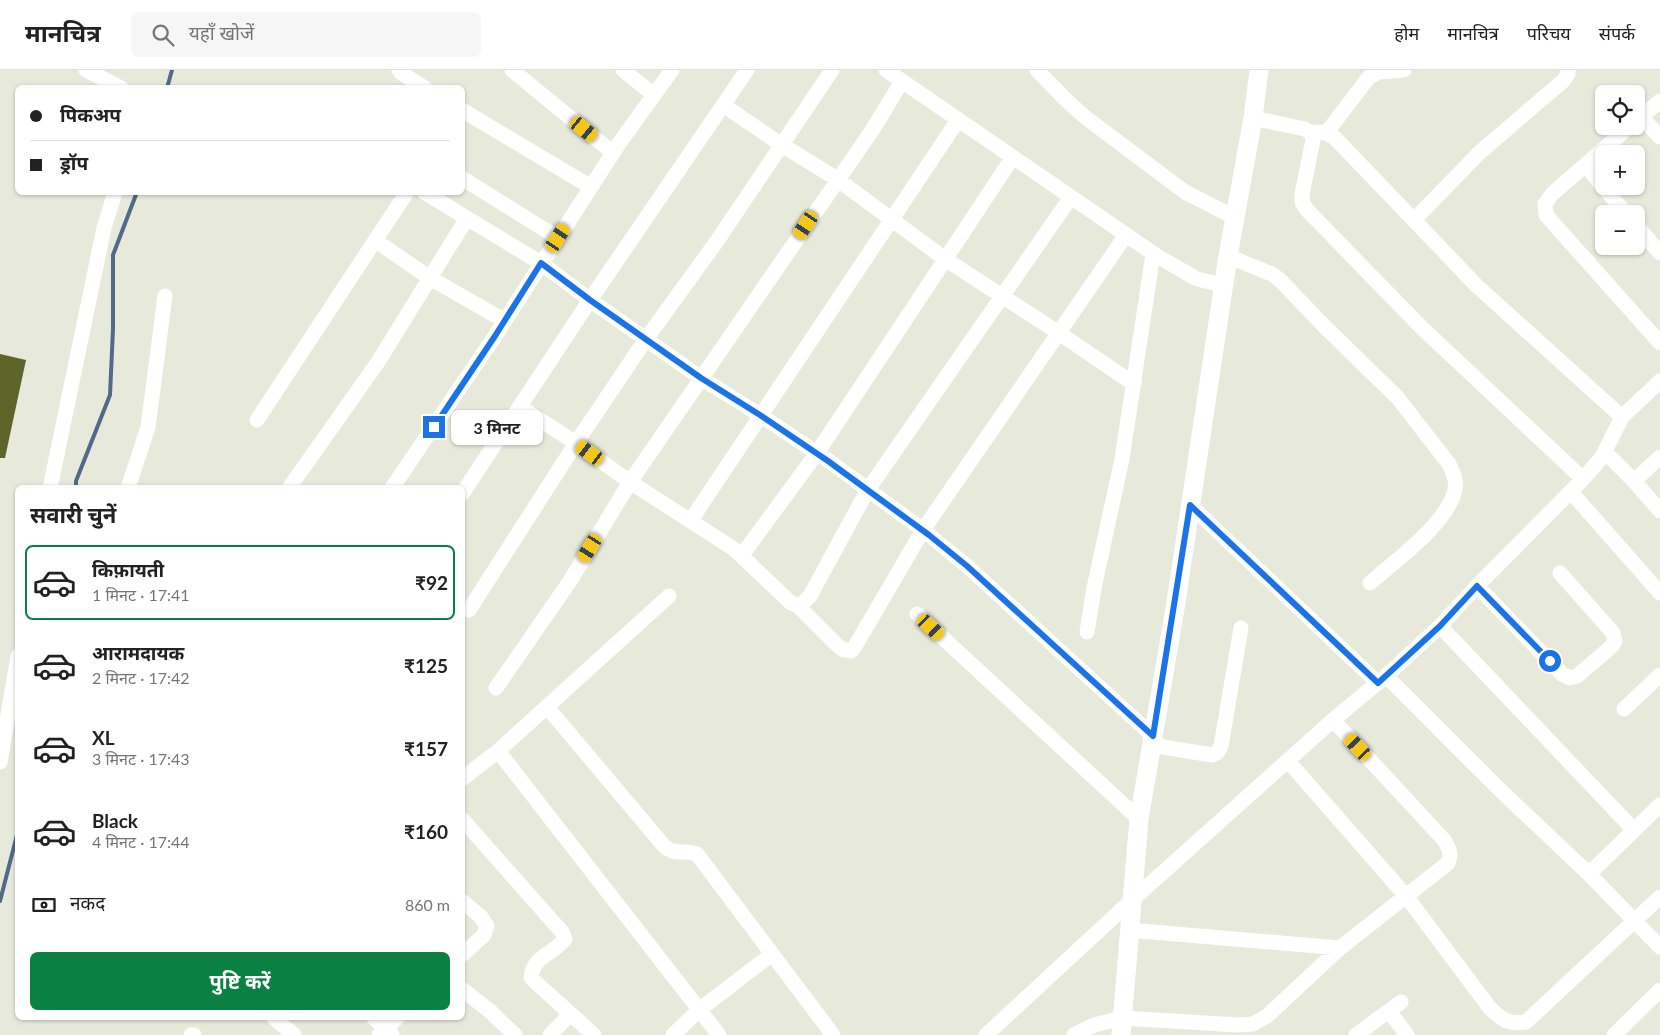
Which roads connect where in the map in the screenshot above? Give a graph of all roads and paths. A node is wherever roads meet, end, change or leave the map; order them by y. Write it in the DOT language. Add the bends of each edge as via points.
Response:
graph roads {
  1 [pos="86,70"];
  2 [pos="398,70"];
  3 [pos="512,70"];
  4 [pos="622,70"];
  5 [pos="672,70"];
  6 [pos="747,70"];
  7 [pos="832,70"];
  8 [pos="886,70"];
  9 [pos="1037,70"];
  10 [pos="1259,70"];
  11 [pos="1404,70"];
  12 [pos="1568,70"];
  13 [pos="902,81"];
  14 [pos="115,85"];
  15 [pos="420,85"];
  16 [pos="654,95"];
  17 [pos="1660,101"];
  18 [pos="723,104"];
  19 [pos="465,112"];
  20 [pos="1645,114"];
  21 [pos="1253,118"];
  22 [pos="958,120"];
  23 [pos="1645,127"];
  24 [pos="1327,132"];
  25 [pos="1311,133"];
  26 [pos="1620,135"];
  27 [pos="1660,137"];
  28 [pos="782,145"];
  29 [pos="613,153"];
  30 [pos="1012,157"];
  31 [pos="1585,165"];
  32 [pos="837,179"];
  33 [pos="465,180"];
  34 [pos="591,186"];
  35 [pos="114,195"];
  36 [pos="405,195"];
  37 [pos="429,195"];
  38 [pos="1070,197"];
  39 [pos="1618,205"];
  40 [pos="1234,217"];
  41 [pos="467,218"];
  42 [pos="892,219"];
  43 [pos="1414,220"];
  44 [pos="1126,235"];
  45 [pos="1645,236"];
  46 [pos="558,238"];
  47 [pos="376,241"];
  48 [pos="1660,253"];
  49 [pos="1153,254"];
  50 [pos="1228,256"];
  51 [pos="945,259"];
  52 [pos="541,263"];
  53 [pos="430,278"];
  54 [pos="1224,285"];
  55 [pos="165,296"];
  56 [pos="1003,296"];
  57 [pos="590,300"];
  58 [pos="505,321"];
  59 [pos="1059,333"];
  60 [pos="646,339"];
  61 [pos="1660,344"];
  62 [pos="701,378"];
  63 [pos="1660,381"];
  64 [pos="1134,384"];
  65 [pos="520,407"];
  66 [pos="760,415"];
  67 [pos="1622,417"];
  68 [pos="257,420"];
  69 [pos="576,443"];
  70 [pos="1605,452"];
  71 [pos="816,453"];
  72 [pos="1660,457"];
  73 [pos="1584,479"];
  74 [pos="1634,481"];
  75 [pos="630,482"];
  76 [pos="51,485"];
  77 [pos="129,485"];
  78 [pos="291,485"];
  79 [pos="394,485"];
  80 [pos="465,490"];
  81 [pos="867,491"];
  82 [pos="1571,492"];
  83 [pos="1190,505"];
  84 [pos="1660,510"];
  85 [pos="691,520"];
  86 [pos="923,530"];
  87 [pos="742,555"];
  88 [pos="1560,573"];
  89 [pos="1370,583"];
  90 [pos="1477,586"];
  91 [pos="1660,593"];
  92 [pos="669,596"];
  93 [pos="797,605"];
  94 [pos="469,610"];
  95 [pos="917,614"];
  96 [pos="1440,626"];
  97 [pos="1241,628"];
  98 [pos="1087,632"];
  99 [pos="15,674"];
  100 [pos="1660,675"];
  101 [pos="1382,680"];
  102 [pos="496,688"];
  103 [pos="547,707"];
  104 [pos="1624,709"];
  105 [pos="1333,720"];
  106 [pos="1152,741"];
  107 [pos="498,751"];
  108 [pos="1288,761"];
  109 [pos="0,762"];
  110 [pos="465,777"];
  111 [pos="1660,805"];
  112 [pos="1139,819"];
  113 [pos="465,822"];
  114 [pos="1634,830"];
  115 [pos="1589,874"];
  116 [pos="1406,896"];
  117 [pos="1660,897"];
  118 [pos="1131,901"];
  119 [pos="465,904"];
  120 [pos="1635,921"];
  121 [pos="1129,930"];
  122 [pos="1660,947"];
  123 [pos="1340,948"];
  124 [pos="465,952"];
  125 [pos="772,954"];
  126 [pos="1660,990"];
  127 [pos="465,991"];
  128 [pos="699,1010"];
  129 [pos="570,1014"];
  130 [pos="282,1020"];
  131 [pos="375,1020"];
  132 [pos="395,1020"];
  133 [pos="1121,1027"];
  134 [pos="1185,1028"];
  135 [pos="385,1033"];
  136 [pos="294,1035"];
  137 [pos="515,1035"];
  138 [pos="550,1035"];
  139 [pos="594,1035"];
  140 [pos="673,1035"];
  141 [pos="718,1035"];
  142 [pos="833,1035"];
  143 [pos="986,1035"];
  144 [pos="1074,1035"];
  145 [pos="1356,1035"];
  146 [pos="1407,1035"];
  147 [pos="1614,1035"];
  1 -- 14 [label="street"];
  2 -- 15 [label="street"];
  3 -- 29 [label="street"];
  4 -- 16 [label="street"];
  5 -- 16 [label="street"];
  6 -- 18 [label="street"];
  7 -- 28 [label="street"];
  8 -- 13 [label="street"];
  9 -- 40 [label="street" via="1085,117 1185,192"];
  10 -- 21 [label="street"];
  11 -- 24 [label="street" via="1378,72 1369,77"];
  12 -- 43 [label="street" via="1563,81 1479,153"];
  13 -- 22 [label="street"];
  13 -- 32 [label="street"];
  16 -- 29 [label="street"];
  17 -- 20 [label="street"];
  18 -- 28 [label="street"];
  18 -- 57 [label="street"];
  19 -- 34 [label="street"];
  21 -- 25 [label="street"];
  21 -- 40 [label="street"];
  22 -- 30 [label="street"];
  22 -- 42 [label="street"];
  23 -- 27 [label="street"];
  24 -- 25 [label="street"];
  24 -- 43 [label="street"];
  25 -- 73 [label="street" via="1313,140 1302,194 1307,210 1421,327"];
  26 -- 31 [label="street"];
  28 -- 32 [label="street"];
  28 -- 60 [label="street"];
  29 -- 34 [label="street"];
  30 -- 38 [label="street"];
  30 -- 51 [label="street"];
  31 -- 39 [label="street"];
  31 -- 61 [label="street" via="1552,194 1545,204 1546,215"];
  32 -- 42 [label="street"];
  32 -- 62 [label="street"];
  33 -- 46 [label="street"];
  34 -- 46 [label="street"];
  35 -- 76 [label="street" via="104,228"];
  36 -- 47 [label="street"];
  37 -- 41 [label="street"];
  38 -- 44 [label="street"];
  38 -- 56 [label="street"];
  40 -- 50 [label="street"];
  41 -- 52 [label="street"];
  41 -- 53 [label="street"];
  42 -- 51 [label="street"];
  42 -- 66 [label="street"];
  43 -- 67 [label="street" via="1477,286"];
  44 -- 49 [label="street"];
  44 -- 59 [label="street"];
  45 -- 48 [label="street"];
  46 -- 52 [label="street"];
  47 -- 53 [label="street"];
  47 -- 68 [label="street"];
  49 -- 54 [label="street" via="1197,279"];
  49 -- 64 [label="street"];
  50 -- 54 [label="street"];
  50 -- 89 [label="street" via="1281,281 1397,397 1455,476 1455,489 1436,523"];
  51 -- 56 [label="street"];
  51 -- 71 [label="street"];
  52 -- 57 [label="street"];
  52 -- 58 [label="street"];
  53 -- 58 [label="street"];
  53 -- 78 [label="street" via="378,362"];
  54 -- 83 [label="street"];
  55 -- 77 [label="street" via="148,427"];
  56 -- 59 [label="street"];
  56 -- 81 [label="street"];
  57 -- 60 [label="street"];
  57 -- 65 [label="street"];
  58 -- 79 [label="street"];
  59 -- 64 [label="street"];
  59 -- 86 [label="street"];
  60 -- 62 [label="street"];
  60 -- 69 [label="street"];
  62 -- 66 [label="street"];
  62 -- 75 [label="street"];
  63 -- 67 [label="street"];
  64 -- 98 [label="street"];
  65 -- 69 [label="street"];
  65 -- 80 [label="street"];
  66 -- 71 [label="street"];
  66 -- 85 [label="street"];
  67 -- 70 [label="street"];
  69 -- 75 [label="street"];
  69 -- 94 [label="street"];
  70 -- 73 [label="street"];
  70 -- 74 [label="street"];
  71 -- 81 [label="street"];
  71 -- 87 [label="street"];
  72 -- 74 [label="street"];
  73 -- 82 [label="street"];
  74 -- 84 [label="street"];
  75 -- 85 [label="street"];
  75 -- 102 [label="street" via="570,581"];
  81 -- 86 [label="street"];
  81 -- 93 [label="street" via="810,596"];
  82 -- 90 [label="street"];
  82 -- 91 [label="street"];
  83 -- 101 [label="street"];
  83 -- 106 [label="street"];
  85 -- 87 [label="street"];
  86 -- 93 [label="street" via="851,651 839,647"];
  86 -- 106 [label="street" via="967,566"];
  87 -- 93 [label="street" via="791,603"];
  88 -- 90 [label="street" via="1613,633 1614,640 1611,647 1577,676 1570,678 1562,674"];
  90 -- 96 [label="street"];
  92 -- 103 [label="street"];
  95 -- 112 [label="street"];
  96 -- 101 [label="street"];
  96 -- 114 [label="street"];
  97 -- 106 [label="street" via="1221,746 1217,753 1212,755"];
  99 -- 109 [label="street"];
  100 -- 104 [label="street"];
  101 -- 105 [label="street"];
  101 -- 115 [label="street"];
  103 -- 107 [label="street"];
  103 -- 125 [label="street" via="664,846 670,851 697,854"];
  105 -- 108 [label="street"];
  105 -- 116 [label="street" via="1449,848 1448,863"];
  106 -- 112 [label="street"];
  107 -- 110 [label="street"];
  107 -- 128 [label="street"];
  108 -- 116 [label="street"];
  108 -- 118 [label="street"];
  111 -- 114 [label="street"];
  112 -- 118 [label="street"];
  113 -- 129 [label="street" via="562,932 565,939 562,944 542,957 532,968 531,978"];
  114 -- 115 [label="street"];
  115 -- 120 [label="street"];
  116 -- 120 [label="street" via="1489,1007 1502,1020 1516,1024 1526,1022"];
  116 -- 123 [label="street"];
  117 -- 120 [label="street"];
  118 -- 121 [label="street"];
  118 -- 143 [label="street"];
  119 -- 124 [label="street" via="487,926 484,935"];
  120 -- 122 [label="street"];
  121 -- 123 [label="street"];
  121 -- 133 [label="street"];
  123 -- 134 [label="street" via="1268,1016 1253,1024"];
  125 -- 128 [label="street"];
  125 -- 142 [label="street"];
  126 -- 147 [label="street"];
  127 -- 137 [label="street"];
  128 -- 140 [label="street"];
  128 -- 141 [label="street"];
  129 -- 138 [label="street"];
  129 -- 139 [label="street"];
  130 -- 136 [label="street"];
  131 -- 135 [label="street"];
  132 -- 135 [label="street"];
  133 -- 134 [label="street"];
  133 -- 144 [label="street" via="1094,1025"];
  145 -- 146 [label="street" via="1395,1006"];
}
